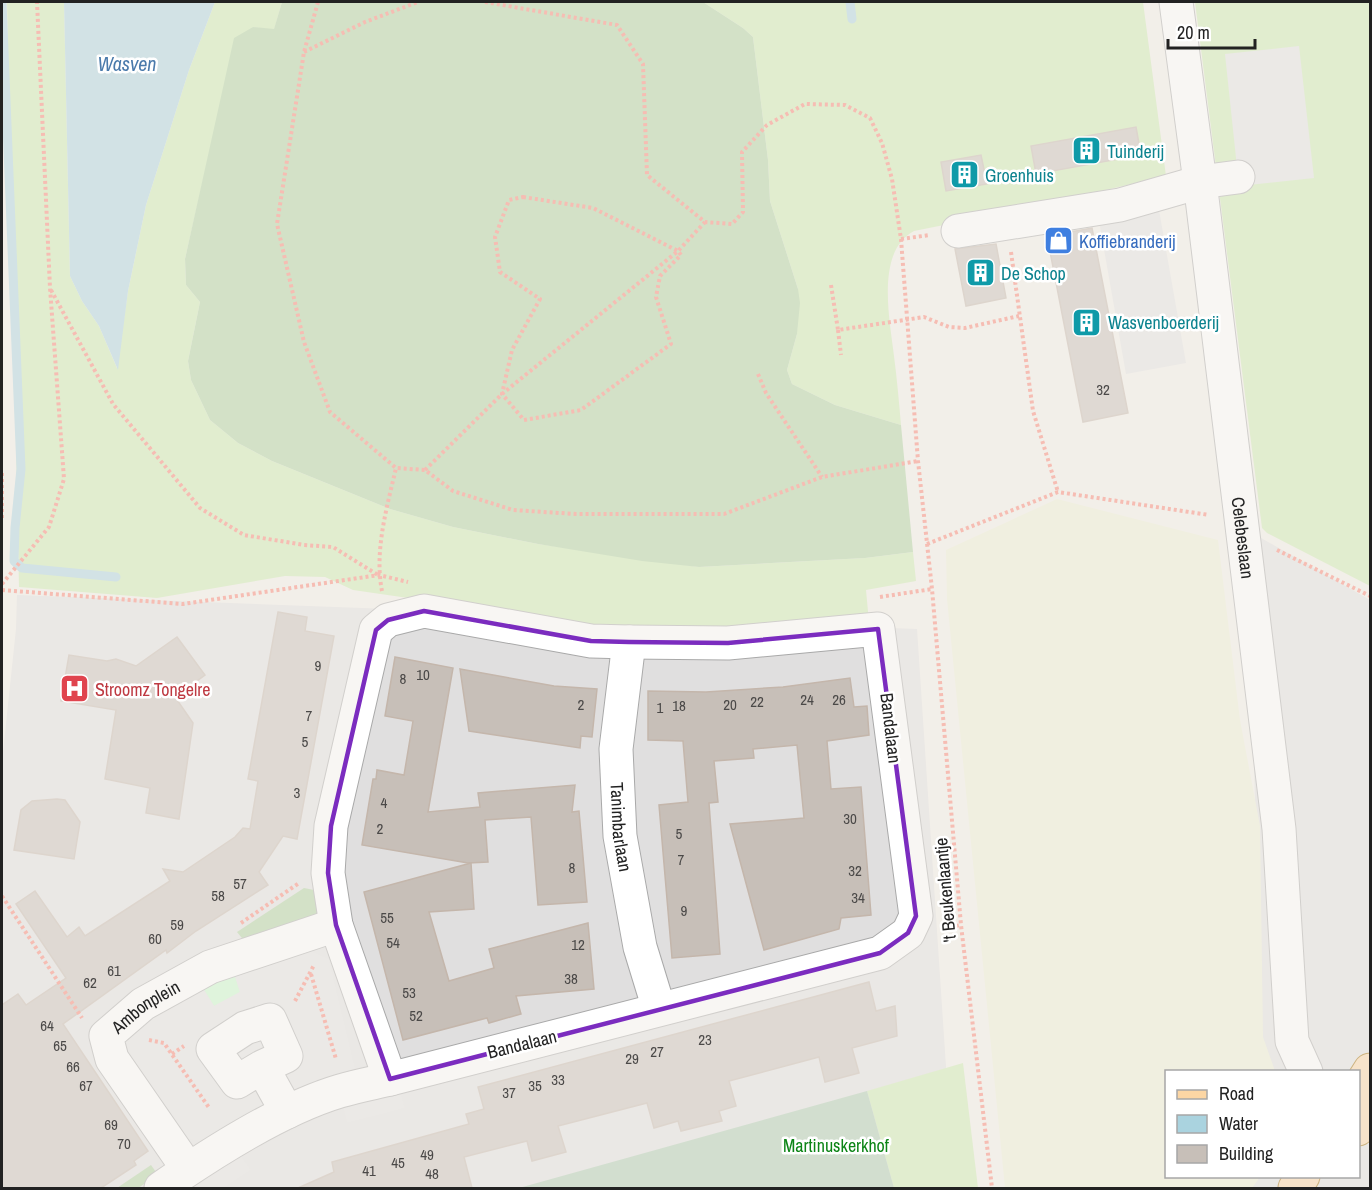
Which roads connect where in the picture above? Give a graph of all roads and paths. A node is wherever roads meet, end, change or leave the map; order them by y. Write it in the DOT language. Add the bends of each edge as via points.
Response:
graph roads {
  1 [pos="37,2"];
  2 [pos="318,2"];
  3 [pos="418,2"];
  4 [pos="485,2"];
  5 [pos="1176,2"];
  6 [pos="304,52"];
  7 [pos="1238,177"];
  8 [pos="1200,182"];
  9 [pos="705,222"];
  10 [pos="1007,223"];
  11 [pos="958,231"];
  12 [pos="678,251"];
  13 [pos="831,285"];
  14 [pos="50,288"];
  15 [pos="1019,316"];
  16 [pos="907,320"];
  17 [pos="838,330"];
  18 [pos="841,355"];
  19 [pos="758,374"];
  20 [pos="502,394"];
  21 [pos="918,461"];
  22 [pos="396,468"];
  23 [pos="425,470"];
  24 [pos="2,473"];
  25 [pos="822,477"];
  26 [pos="1058,492"];
  27 [pos="2,520"];
  28 [pos="1242,520"];
  29 [pos="927,544"];
  30 [pos="2,584"];
  31 [pos="1371,596"];
  32 [pos="629,642"];
  33 [pos="328,873"];
  34 [pos="2,896"];
  35 [pos="240,923"];
  36 [pos="336,925"];
  37 [pos="310,973"];
  38 [pos="659,1009"];
  39 [pos="270,1020"];
  40 [pos="112,1031"];
  41 [pos="336,1059"];
  42 [pos="262,1067"];
  43 [pos="1306,1070"];
  44 [pos="1371,1070"];
  45 [pos="390,1079"];
  46 [pos="1360,1087"];
  47 [pos="1360,1098"];
  48 [pos="210,1109"];
  49 [pos="287,1112"];
  50 [pos="1360,1127"];
  51 [pos="189,1169"];
  52 [pos="161,1188"];
  53 [pos="992,1188"];
  1 -- 14 [label="path"];
  2 -- 6 [label="path"];
  3 -- 6 [label="path"];
  4 -- 9 [label="path" via="617,25 643,64 647,175"];
  5 -- 8 [label="street, Celebeslaan"];
  6 -- 22 [label="path" via="277,224 304,342 330,412"];
  7 -- 8 [label="street"];
  8 -- 10 [label="street" via="1120,204"];
  8 -- 28 [label="street, Celebeslaan"];
  9 -- 12 [label="path"];
  9 -- 16 [label="path, 't Beukenlaantje" via="732,224 743,212 742,152 767,125 805,104 845,105 870,118 882,143 901,239"];
  10 -- 11 [label="street"];
  10 -- 15 [label="path"];
  12 -- 20 [label="path"];
  12 -- 20 [label="path" via="681,255 660,276 656,297 671,344 581,410 524,420"];
  12 -- 20 [label="path" via="592,208 523,197 509,200 495,237 500,272 540,299 512,350"];
  13 -- 17 [label="path"];
  14 -- 22 [label="path" via="113,404 200,508 244,536 333,547 379,576 384,518"];
  14 -- 30 [label="path" via="64,480 49,527"];
  15 -- 16 [label="path" via="965,328 948,327 924,317"];
  15 -- 26 [label="path" via="1033,411"];
  16 -- 17 [label="path"];
  16 -- 21 [label="path, 't Beukenlaantje"];
  17 -- 18 [label="path"];
  19 -- 25 [label="path" via="766,393"];
  20 -- 23 [label="path"];
  21 -- 25 [label="path"];
  21 -- 29 [label="path, 't Beukenlaantje"];
  22 -- 23 [label="path"];
  23 -- 25 [label="path" via="453,491 513,510 576,514 724,514"];
  24 -- 27 [label="path"];
  26 -- 28 [label="path"];
  26 -- 29 [label="path"];
  28 -- 31 [label="path" via="1272,548"];
  28 -- 43 [label="street, Celebeslaan" via="1279,829 1292,1041"];
  29 -- 53 [label="path, 't Beukenlaantje" via="961,925"];
  32 -- 33 [label="street, Bandalaan" via="591,640 424,611 388,620 376,630 331,826"];
  32 -- 38 [label="street, Tanimbarlaan" via="616,749 620,836 640,947"];
  32 -- 38 [label="street, Bandalaan" via="728,643 878,628 916,916 908,933 880,953"];
  33 -- 35 [label="path" via="296,884"];
  33 -- 36 [label="street, Bandalaan"];
  34 -- 40 [label="path" via="90,1031"];
  36 -- 37 [label="path"];
  36 -- 40 [label="street, Ambonplein" via="210,967 143,1004"];
  36 -- 45 [label="street, Bandalaan"];
  37 -- 39 [label="path" via="288,1014"];
  37 -- 41 [label="path"];
  38 -- 45 [label="street, Bandalaan"];
  39 -- 42 [label="street" via="286,1056"];
  39 -- 42 [label="street" via="245,1028 213,1048 237,1082"];
  40 -- 48 [label="path" via="164,1043"];
  40 -- 51 [label="street, Ambonplein" via="112,1059"];
  42 -- 49 [label="street"];
  44 -- 46 [label="main road"];
  45 -- 49 [label="street" via="339,1091"];
  47 -- 50 [label="main road" via="1365,1115"];
  49 -- 51 [label="street"];
  51 -- 52 [label="street"];
}
